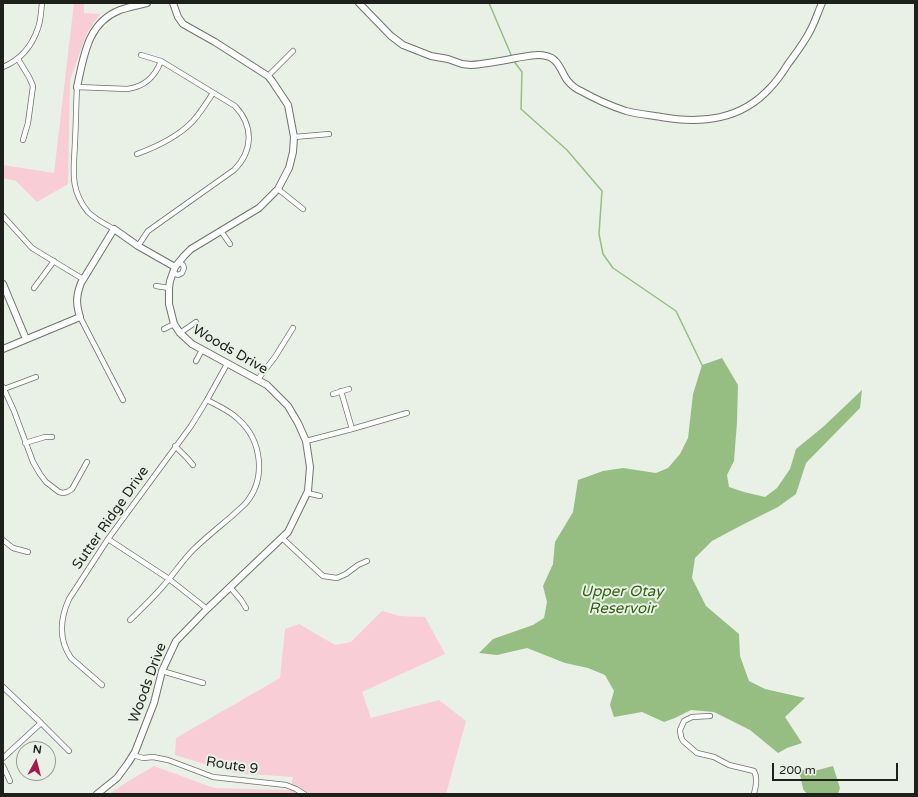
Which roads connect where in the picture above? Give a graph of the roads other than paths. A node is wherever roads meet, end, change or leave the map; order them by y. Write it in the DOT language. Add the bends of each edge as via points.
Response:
graph roads {
  1 [pos="42,3"];
  2 [pos="147,3"];
  3 [pos="173,3"];
  4 [pos="359,3"];
  5 [pos="822,3"];
  6 [pos="126,6"];
  7 [pos="293,50"];
  8 [pos="141,55"];
  9 [pos="18,59"];
  10 [pos="161,61"];
  11 [pos="3,67"];
  12 [pos="268,76"];
  13 [pos="77,87"];
  14 [pos="214,93"];
  15 [pos="329,134"];
  16 [pos="294,137"];
  17 [pos="23,140"];
  18 [pos="137,154"];
  19 [pos="278,189"];
  20 [pos="303,209"];
  21 [pos="3,216"];
  22 [pos="114,229"];
  23 [pos="221,231"];
  24 [pos="230,244"];
  25 [pos="138,246"];
  26 [pos="54,261"];
  27 [pos="177,264"];
  28 [pos="83,279"];
  29 [pos="3,284"];
  30 [pos="156,286"];
  31 [pos="34,288"];
  32 [pos="169,288"];
  33 [pos="80,317"];
  34 [pos="196,322"];
  35 [pos="174,324"];
  36 [pos="293,328"];
  37 [pos="164,329"];
  38 [pos="180,333"];
  39 [pos="26,339"];
  40 [pos="3,349"];
  41 [pos="202,350"];
  42 [pos="196,361"];
  43 [pos="227,364"];
  44 [pos="36,377"];
  45 [pos="258,380"];
  46 [pos="3,388"];
  47 [pos="349,389"];
  48 [pos="341,391"];
  49 [pos="333,394"];
  50 [pos="123,400"];
  51 [pos="207,400"];
  52 [pos="407,413"];
  53 [pos="352,429"];
  54 [pos="52,437"];
  55 [pos="306,441"];
  56 [pos="26,443"];
  57 [pos="175,446"];
  58 [pos="87,462"];
  59 [pos="192,465"];
  60 [pos="307,493"];
  61 [pos="320,496"];
  62 [pos="282,538"];
  63 [pos="108,539"];
  64 [pos="3,540"];
  65 [pos="28,552"];
  66 [pos="367,561"];
  67 [pos="169,579"];
  68 [pos="230,587"];
  69 [pos="246,608"];
  70 [pos="207,609"];
  71 [pos="130,620"];
  72 [pos="162,671"];
  73 [pos="203,683"];
  74 [pos="102,684"];
  75 [pos="3,687"];
  76 [pos="710,716"];
  77 [pos="41,723"];
  78 [pos="69,751"];
  79 [pos="133,755"];
  80 [pos="3,758"];
  81 [pos="3,766"];
  82 [pos="10,781"];
  83 [pos="97,794"];
  84 [pos="304,794"];
  85 [pos="754,794"];
  1 -- 9 [label="street" via="38,29 31,44"];
  2 -- 6 [label="street"];
  3 -- 12 [label="street, Woods Drive" via="183,24"];
  4 -- 5 [label="street" via="394,39 431,56 471,65 527,56 547,56 556,62 577,89 612,105 637,114 695,121 732,114 753,103 768,91 807,36"];
  6 -- 13 [label="street" via="101,22 93,32 86,48"];
  7 -- 12 [label="street"];
  8 -- 10 [label="street"];
  9 -- 11 [label="street"];
  9 -- 17 [label="street" via="33,86"];
  10 -- 13 [label="street" via="150,80 135,88"];
  10 -- 14 [label="street"];
  12 -- 16 [label="street, Woods Drive" via="288,105"];
  13 -- 22 [label="street" via="73,174 75,186 92,216"];
  14 -- 18 [label="street" via="183,130 151,149"];
  14 -- 25 [label="street" via="235,106 246,121 249,139 244,158 234,170 148,231"];
  15 -- 16 [label="street"];
  16 -- 19 [label="street, Woods Drive" via="289,168"];
  19 -- 20 [label="street"];
  19 -- 23 [label="street, Woods Drive" via="259,208"];
  21 -- 26 [label="street" via="32,248"];
  22 -- 25 [label="street"];
  22 -- 28 [label="street"];
  23 -- 24 [label="street"];
  23 -- 27 [label="street, Woods Drive" via="191,249"];
  25 -- 27 [label="street"];
  26 -- 28 [label="street"];
  26 -- 31 [label="street"];
  27 -- 32 [label="street, Woods Drive"];
  28 -- 33 [label="street" via="77,301"];
  29 -- 39 [label="street"];
  30 -- 32 [label="street"];
  32 -- 35 [label="street, Woods Drive" via="169,304"];
  33 -- 39 [label="street"];
  33 -- 50 [label="street"];
  34 -- 38 [label="street"];
  35 -- 37 [label="street"];
  35 -- 38 [label="street, Woods Drive"];
  36 -- 45 [label="street"];
  38 -- 41 [label="street, Woods Drive"];
  39 -- 40 [label="street"];
  41 -- 42 [label="street"];
  41 -- 43 [label="street, Woods Drive"];
  43 -- 45 [label="street, Woods Drive"];
  43 -- 51 [label="street, Sutter Ridge Drive"];
  44 -- 46 [label="street"];
  45 -- 55 [label="street, Woods Drive" via="267,385 288,406"];
  46 -- 56 [label="street"];
  47 -- 48 [label="street"];
  48 -- 49 [label="street"];
  48 -- 53 [label="street"];
  51 -- 57 [label="street, Sutter Ridge Drive"];
  51 -- 67 [label="street" via="233,414 249,431 258,453 258,478 252,495 245,504 193,550"];
  52 -- 53 [label="street"];
  53 -- 55 [label="street"];
  54 -- 56 [label="street"];
  55 -- 60 [label="street, Woods Drive" via="310,467"];
  56 -- 58 [label="street" via="40,474 59,492 65,493 70,490"];
  57 -- 59 [label="street"];
  57 -- 63 [label="street, Sutter Ridge Drive"];
  60 -- 61 [label="street"];
  60 -- 62 [label="street, Woods Drive" via="288,532"];
  62 -- 66 [label="street" via="323,576 337,578"];
  62 -- 68 [label="street, Woods Drive"];
  63 -- 67 [label="street"];
  63 -- 74 [label="street, Sutter Ridge Drive" via="69,599 63,614 62,626 63,639 69,655"];
  64 -- 65 [label="street" via="13,548"];
  67 -- 70 [label="street"];
  67 -- 71 [label="street"];
  68 -- 69 [label="street"];
  68 -- 70 [label="street, Woods Drive"];
  70 -- 72 [label="street, Woods Drive" via="176,641"];
  72 -- 73 [label="street"];
  72 -- 79 [label="street, Woods Drive" via="154,703"];
  75 -- 77 [label="street"];
  76 -- 85 [label="street" via="692,716 686,720 680,730 682,739 697,753 754,772"];
  77 -- 78 [label="street"];
  77 -- 80 [label="street"];
  79 -- 83 [label="street, Woods Drive" via="117,778"];
  79 -- 84 [label="street, Route 9" via="168,760 213,777 286,785"];
  81 -- 82 [label="street"];
}
